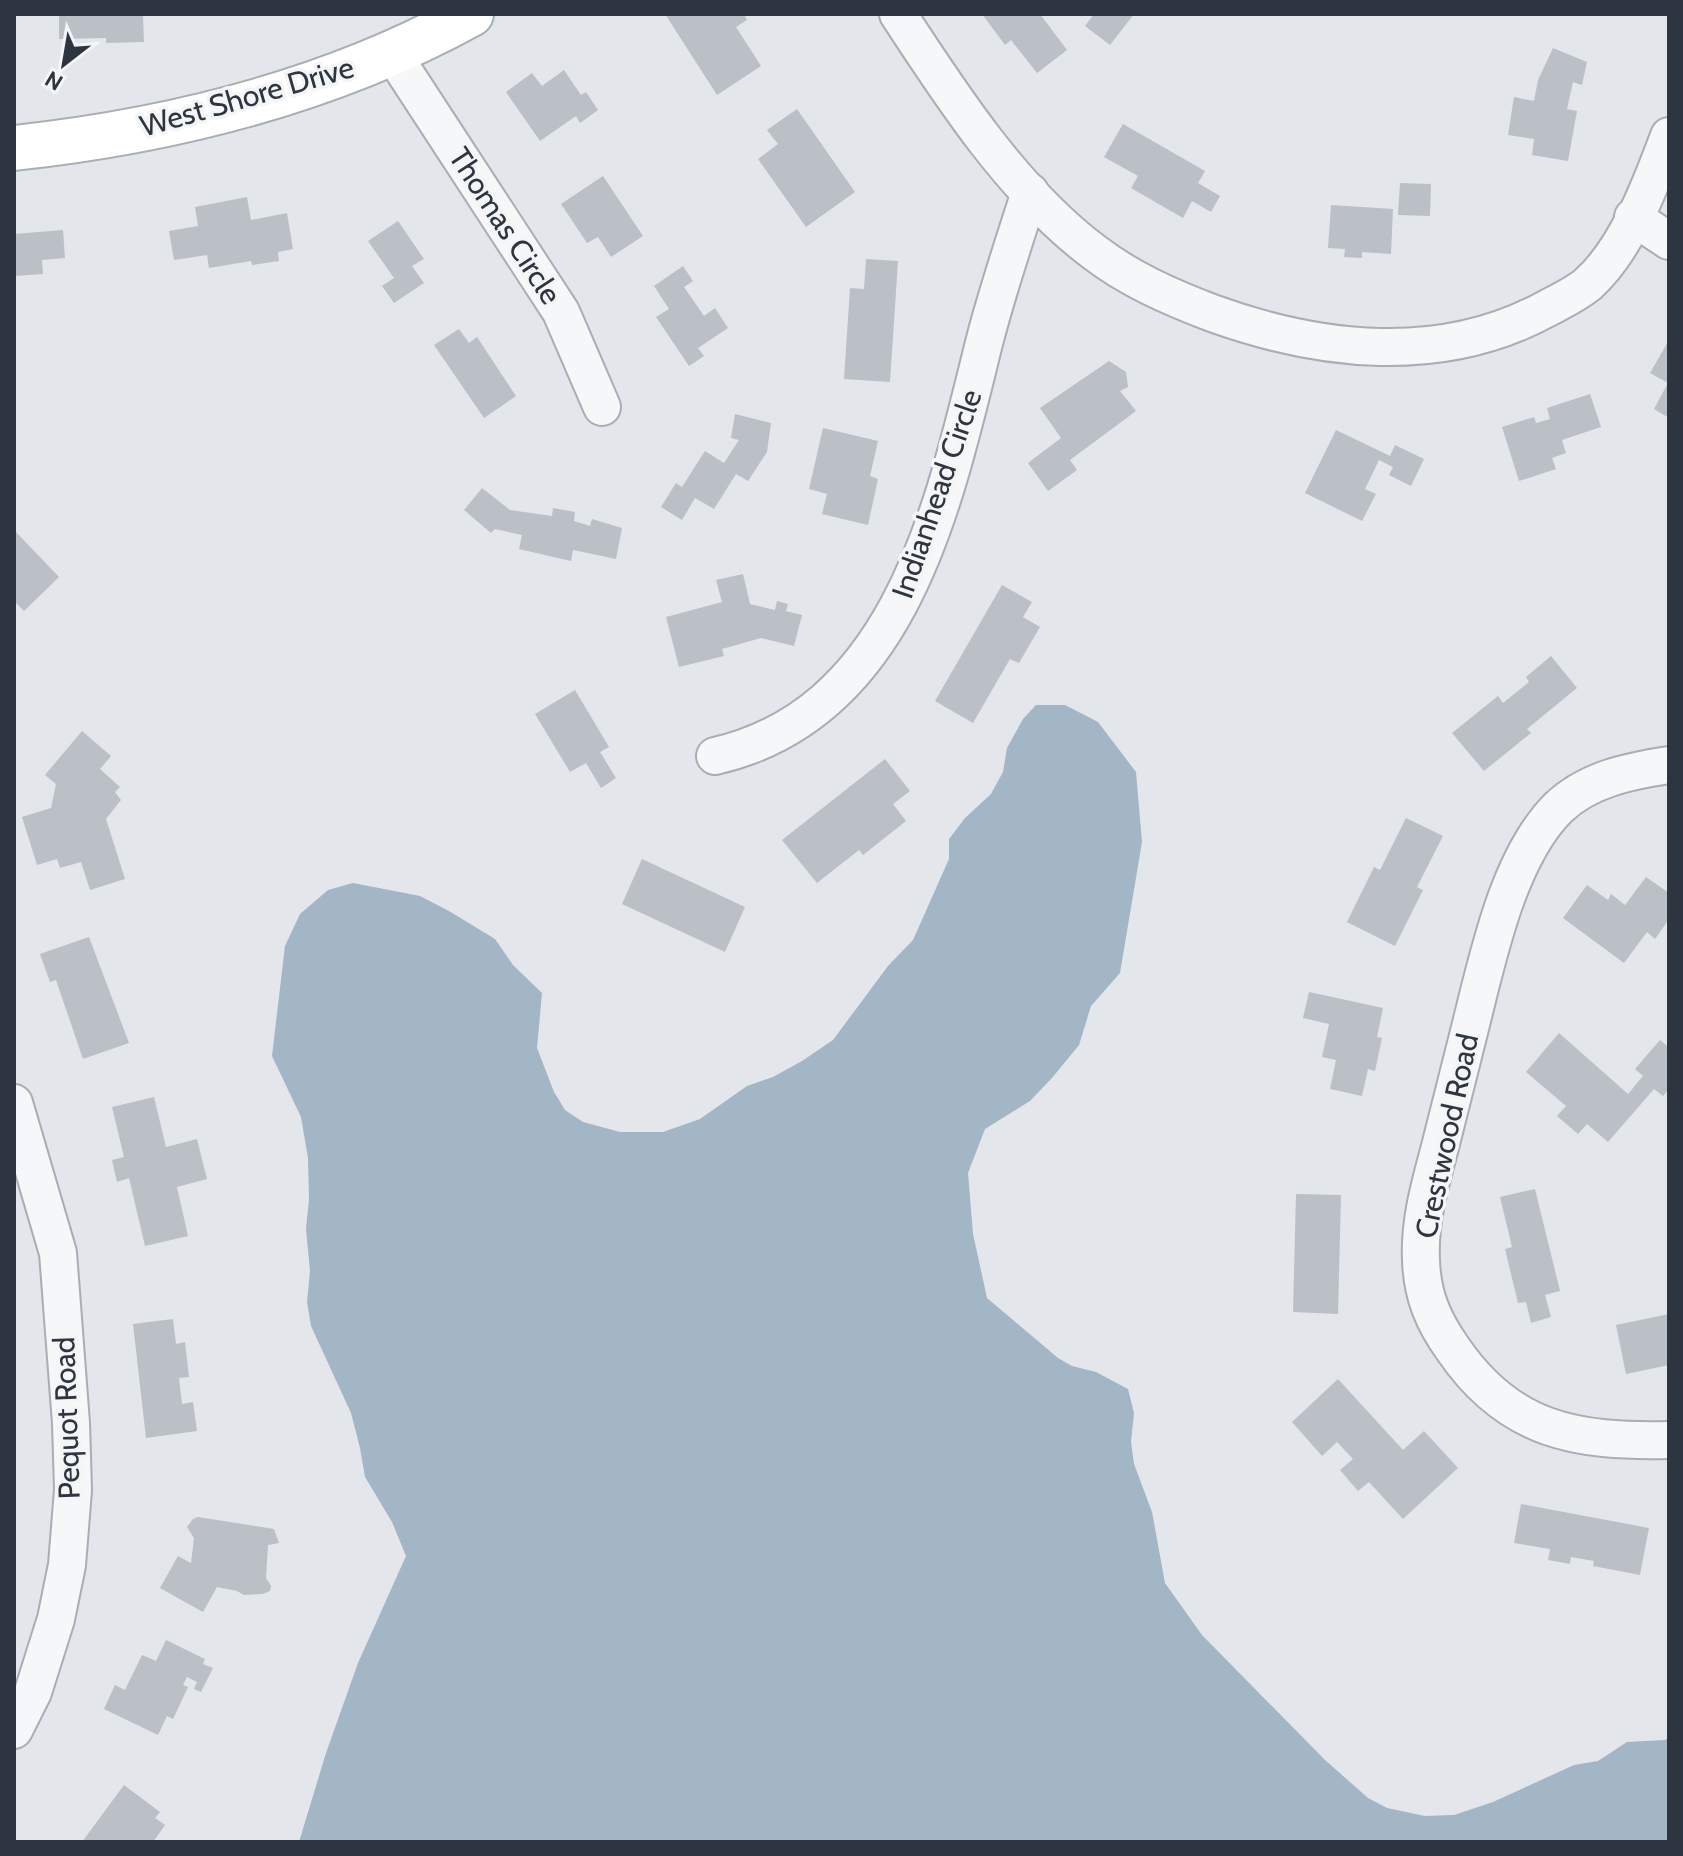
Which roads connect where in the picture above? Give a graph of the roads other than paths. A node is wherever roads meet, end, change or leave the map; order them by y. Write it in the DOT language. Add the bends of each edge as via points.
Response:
graph roads {
  1 [pos="471,14"];
  2 [pos="898,14"];
  3 [pos="392,53"];
  4 [pos="1669,136"];
  5 [pos="14,148"];
  6 [pos="1030,192"];
  7 [pos="1633,217"];
  8 [pos="1669,241"];
  9 [pos="602,407"];
  10 [pos="715,756"];
  11 [pos="1669,765"];
  12 [pos="14,1103"];
  13 [pos="1669,1440"];
  14 [pos="14,1730"];
  1 -- 3 [label="main road, West Shore Drive"];
  2 -- 6 [label="street" via="982,135"];
  3 -- 5 [label="main road, West Shore Drive" via="300,87 164,126"];
  3 -- 9 [label="street, Thomas Circle" via="561,312"];
  4 -- 7 [label="street"];
  6 -- 7 [label="street" via="1093,252 1143,284 1248,326 1356,347 1448,342 1529,318 1589,283 1617,251"];
  6 -- 10 [label="street, Indianhead Circle" via="947,485 901,606 870,653 797,725 747,749"];
  7 -- 8 [label="street"];
  11 -- 13 [label="street, Crestwood Road" via="1591,785 1558,808 1532,844 1496,930 1431,1179 1421,1260 1425,1299 1439,1330 1485,1389 1514,1412 1582,1436"];
  12 -- 14 [label="street, Pequot Road" via="58,1253 73,1490 56,1619 33,1692"];
}
